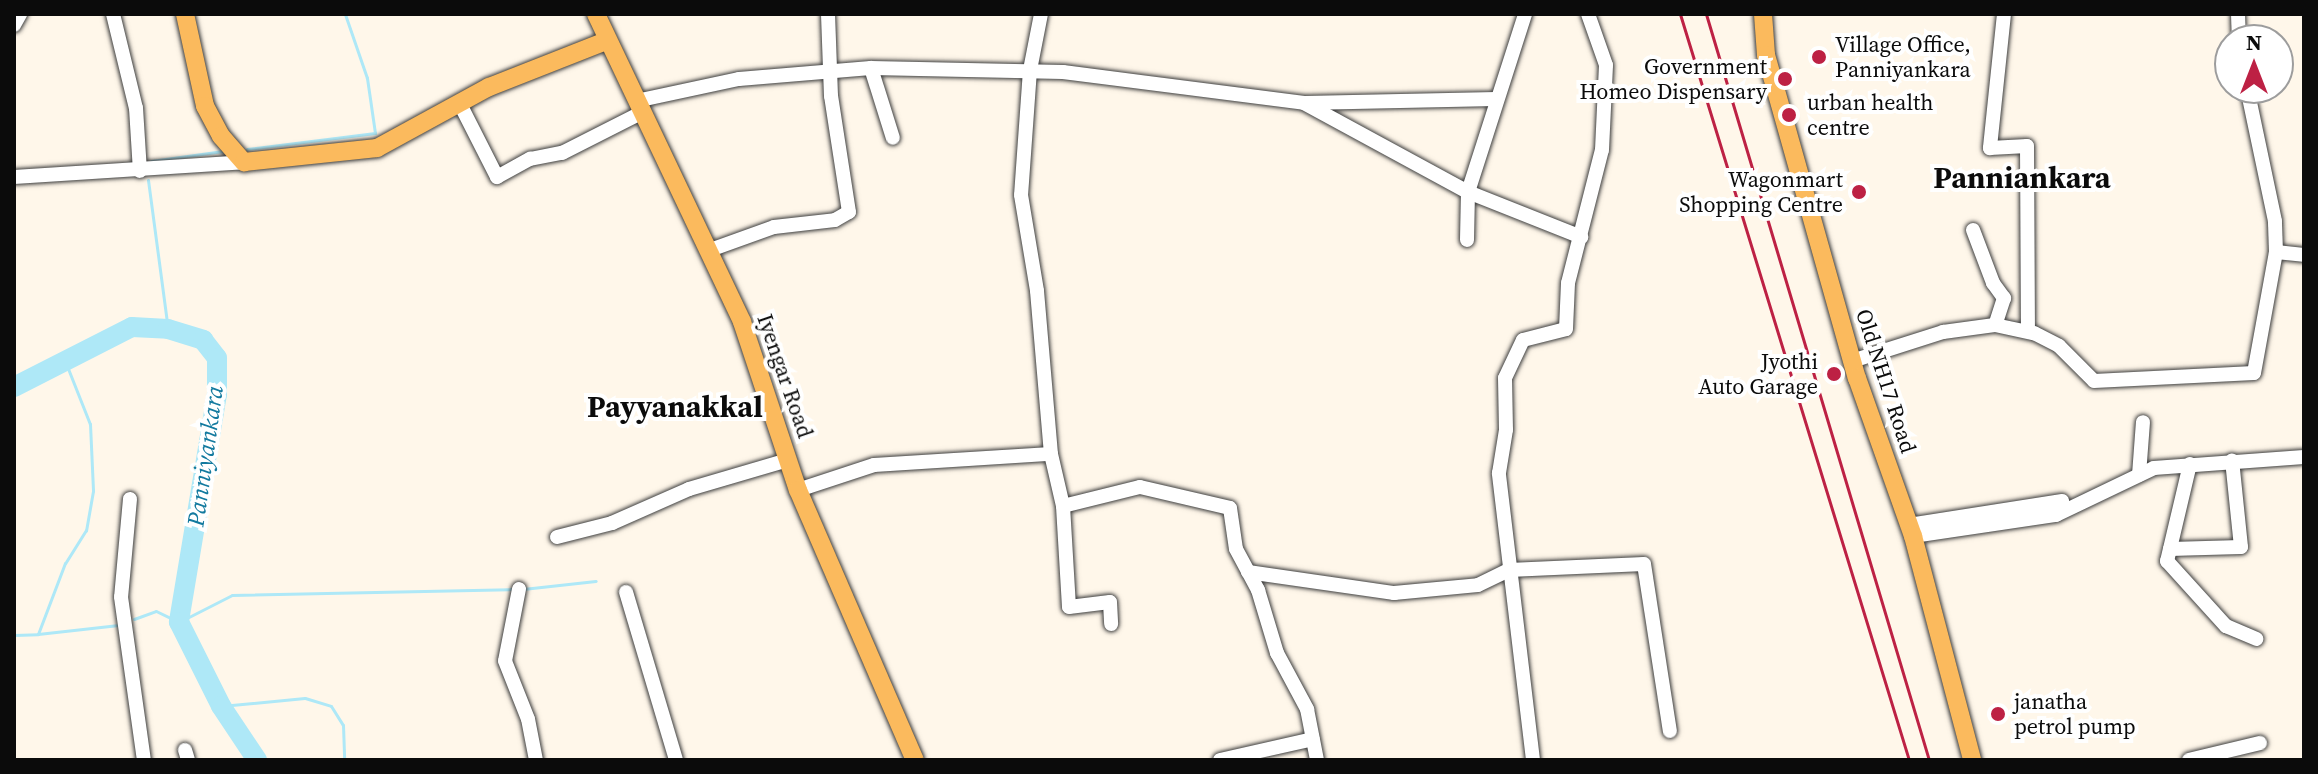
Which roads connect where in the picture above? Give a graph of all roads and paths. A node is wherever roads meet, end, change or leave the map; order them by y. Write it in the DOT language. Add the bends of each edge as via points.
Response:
graph roads {
  1 [pos="20,14"];
  2 [pos="113,14"];
  3 [pos="185,14"];
  4 [pos="596,14"];
  5 [pos="828,14"];
  6 [pos="1041,14"];
  7 [pos="1525,14"];
  8 [pos="1588,14"];
  9 [pos="1763,14"];
  10 [pos="2004,14"];
  11 [pos="14,25"];
  12 [pos="606,41"];
  13 [pos="871,68"];
  14 [pos="1030,70"];
  15 [pos="829,71"];
  16 [pos="1496,99"];
  17 [pos="1304,103"];
  18 [pos="460,104"];
  19 [pos="2250,104"];
  20 [pos="638,107"];
  21 [pos="893,138"];
  22 [pos="244,162"];
  23 [pos="140,171"];
  24 [pos="14,177"];
  25 [pos="1468,192"];
  26 [pos="1973,230"];
  27 [pos="1581,237"];
  28 [pos="1467,240"];
  29 [pos="710,250"];
  30 [pos="2276,252"];
  31 [pos="2304,255"];
  32 [pos="1995,325"];
  33 [pos="2028,331"];
  34 [pos="1852,361"];
  35 [pos="2143,422"];
  36 [pos="1051,454"];
  37 [pos="2304,457"];
  38 [pos="788,460"];
  39 [pos="2232,460"];
  40 [pos="2190,464"];
  41 [pos="2139,475"];
  42 [pos="798,490"];
  43 [pos="130,499"];
  44 [pos="2062,501"];
  45 [pos="1063,506"];
  46 [pos="1911,531"];
  47 [pos="557,537"];
  48 [pos="2170,549"];
  49 [pos="1509,570"];
  50 [pos="1248,572"];
  51 [pos="519,589"];
  52 [pos="626,592"];
  53 [pos="1111,624"];
  54 [pos="2256,639"];
  55 [pos="1670,731"];
  56 [pos="1313,739"];
  57 [pos="2260,743"];
  58 [pos="144,760"];
  59 [pos="536,760"];
  60 [pos="676,760"];
  61 [pos="915,760"];
  62 [pos="1220,760"];
  63 [pos="1317,760"];
  64 [pos="1533,760"];
  65 [pos="1972,760"];
  66 [pos="2189,760"];
  1 -- 11 [label="street"];
  2 -- 23 [label="street" via="136,108"];
  3 -- 22 [label="main road" via="205,106 221,136"];
  4 -- 12 [label="main road, Iyengar Road"];
  5 -- 15 [label="street"];
  6 -- 14 [label="street"];
  7 -- 16 [label="street"];
  8 -- 27 [label="street" via="1606,65 1602,150"];
  9 -- 34 [label="main road, Old NH17 Road" via="1766,55"];
  10 -- 33 [label="street" via="1990,148 2027,146"];
  12 -- 18 [label="main road"];
  12 -- 20 [label="main road, Iyengar Road"];
  13 -- 14 [label="street"];
  13 -- 15 [label="street"];
  13 -- 21 [label="street"];
  14 -- 17 [label="street"];
  14 -- 36 [label="street" via="1021,195 1037,291"];
  15 -- 20 [label="street" via="739,79"];
  15 -- 29 [label="street" via="849,212 835,220 774,227"];
  16 -- 17 [label="street"];
  16 -- 25 [label="street"];
  17 -- 25 [label="street"];
  18 -- 20 [label="street" via="497,177 530,159 562,153"];
  18 -- 22 [label="main road" via="377,148"];
  19 -- 30 [label="street" via="2275,221"];
  20 -- 29 [label="main road, Iyengar Road"];
  22 -- 23 [label="street"];
  23 -- 24 [label="street"];
  25 -- 27 [label="street"];
  25 -- 28 [label="street"];
  26 -- 32 [label="street" via="2004,298"];
  27 -- 49 [label="street" via="1566,329 1523,340 1505,378 1506,430 1499,473"];
  29 -- 38 [label="main road, Iyengar Road" via="742,322"];
  30 -- 31 [label="street"];
  30 -- 33 [label="street" via="2254,373 2094,381 2059,346"];
  32 -- 33 [label="street"];
  32 -- 34 [label="street" via="1943,332"];
  34 -- 46 [label="main road, Old NH17 Road"];
  35 -- 41 [label="street"];
  36 -- 42 [label="street" via="874,465"];
  36 -- 45 [label="street"];
  37 -- 39 [label="street"];
  38 -- 42 [label="main road, Iyengar Road"];
  38 -- 47 [label="street" via="689,489 612,523"];
  39 -- 40 [label="street"];
  39 -- 48 [label="street" via="2241,547"];
  40 -- 41 [label="street"];
  40 -- 48 [label="street"];
  41 -- 46 [label="street" via="2056,515"];
  42 -- 61 [label="main road, Iyengar Road"];
  43 -- 58 [label="street" via="121,597"];
  44 -- 46 [label="street"];
  45 -- 50 [label="street" via="1140,487 1230,508 1236,549"];
  45 -- 53 [label="street" via="1069,607 1110,602"];
  46 -- 65 [label="main road, Old NH17 Road"];
  48 -- 54 [label="street" via="2167,561 2226,626"];
  49 -- 50 [label="street" via="1478,585 1394,593"];
  49 -- 55 [label="street" via="1644,564"];
  49 -- 64 [label="street"];
  50 -- 56 [label="street" via="1277,653 1307,709"];
  51 -- 59 [label="street" via="505,661 528,719"];
  52 -- 60 [label="street"];
  56 -- 62 [label="street"];
  56 -- 63 [label="street"];
  57 -- 66 [label="street"];
}
